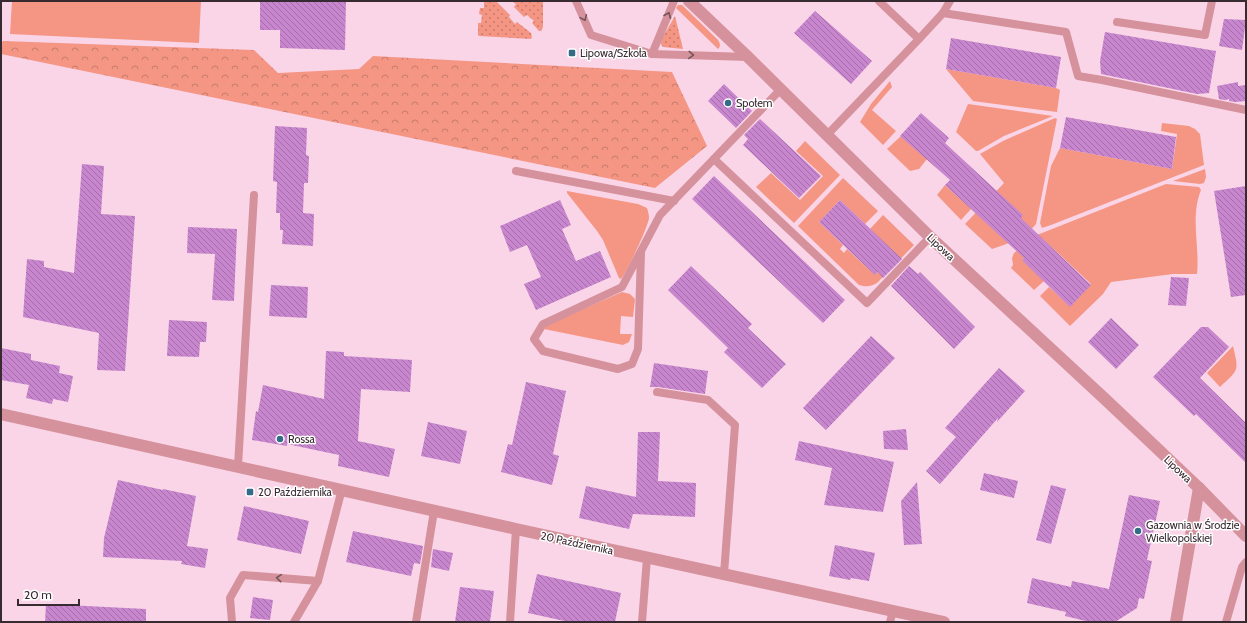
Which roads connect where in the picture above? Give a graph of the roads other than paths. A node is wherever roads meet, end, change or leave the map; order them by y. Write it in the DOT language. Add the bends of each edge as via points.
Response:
graph roads {
  1 [pos="576,1"];
  2 [pos="674,1"];
  3 [pos="689,1"];
  4 [pos="879,1"];
  5 [pos="950,1"];
  6 [pos="1212,1"];
  7 [pos="943,13"];
  8 [pos="1118,22"];
  9 [pos="919,39"];
  10 [pos="652,54"];
  11 [pos="748,57"];
  12 [pos="781,89"];
  13 [pos="1246,110"];
  14 [pos="827,135"];
  15 [pos="714,159"];
  16 [pos="516,171"];
  17 [pos="254,194"];
  18 [pos="674,201"];
  19 [pos="930,237"];
  20 [pos="641,253"];
  21 [pos="657,392"];
  22 [pos="1,414"];
  23 [pos="238,466"];
  24 [pos="1199,488"];
  25 [pos="342,490"];
  26 [pos="434,511"];
  27 [pos="516,529"];
  28 [pos="1246,536"];
  29 [pos="647,558"];
  30 [pos="1246,562"];
  31 [pos="724,574"];
  32 [pos="318,582"];
  33 [pos="892,616"];
  34 [pos="232,622"];
  35 [pos="294,622"];
  36 [pos="416,622"];
  37 [pos="510,622"];
  38 [pos="642,622"];
  39 [pos="944,622"];
  40 [pos="1176,622"];
  41 [pos="1226,622"];
  1 -- 10 [label="lane, one-way" via="592,35"];
  10 -- 2 [label="lane, one-way"];
  3 -- 11 [label="street, Lipowa"];
  4 -- 9 [label="lane"];
  5 -- 7 [label="lane"];
  6 -- 8 [label="lane" via="1205,35"];
  7 -- 9 [label="lane"];
  7 -- 13 [label="lane" via="1066,32 1078,76"];
  9 -- 14 [label="lane"];
  10 -- 11 [label="lane, one-way"];
  11 -- 12 [label="street, Lipowa"];
  12 -- 14 [label="street, Lipowa"];
  12 -- 15 [label="lane"];
  14 -- 19 [label="street, Lipowa"];
  15 -- 18 [label="lane"];
  15 -- 19 [label="lane" via="867,304"];
  16 -- 18 [label="lane"];
  17 -- 23 [label="lane"];
  18 -- 20 [label="lane" via="660,215"];
  19 -- 24 [label="street, Lipowa"];
  20 -- 20 [label="lane" via="622,287 543,324 534,339 543,351 618,369 632,364 638,349"];
  21 -- 31 [label="lane" via="708,400 735,425"];
  22 -- 23 [label="street, 20 Października"];
  23 -- 25 [label="street, 20 Października"];
  24 -- 28 [label="street, Lipowa"];
  24 -- 40 [label="street, Lipowa"];
  25 -- 26 [label="street, 20 Października"];
  25 -- 32 [label="lane"];
  26 -- 27 [label="street, 20 Października"];
  26 -- 36 [label="lane"];
  27 -- 29 [label="street, 20 Października"];
  27 -- 37 [label="lane"];
  29 -- 31 [label="street, 20 Października"];
  29 -- 38 [label="lane"];
  30 -- 41 [label="lane" via="1242,567"];
  31 -- 33 [label="street, 20 Października"];
  32 -- 34 [label="lane, one-way" via="243,575 230,598"];
  32 -- 35 [label="lane"];
  33 -- 39 [label="street, 20 Października"];
}
